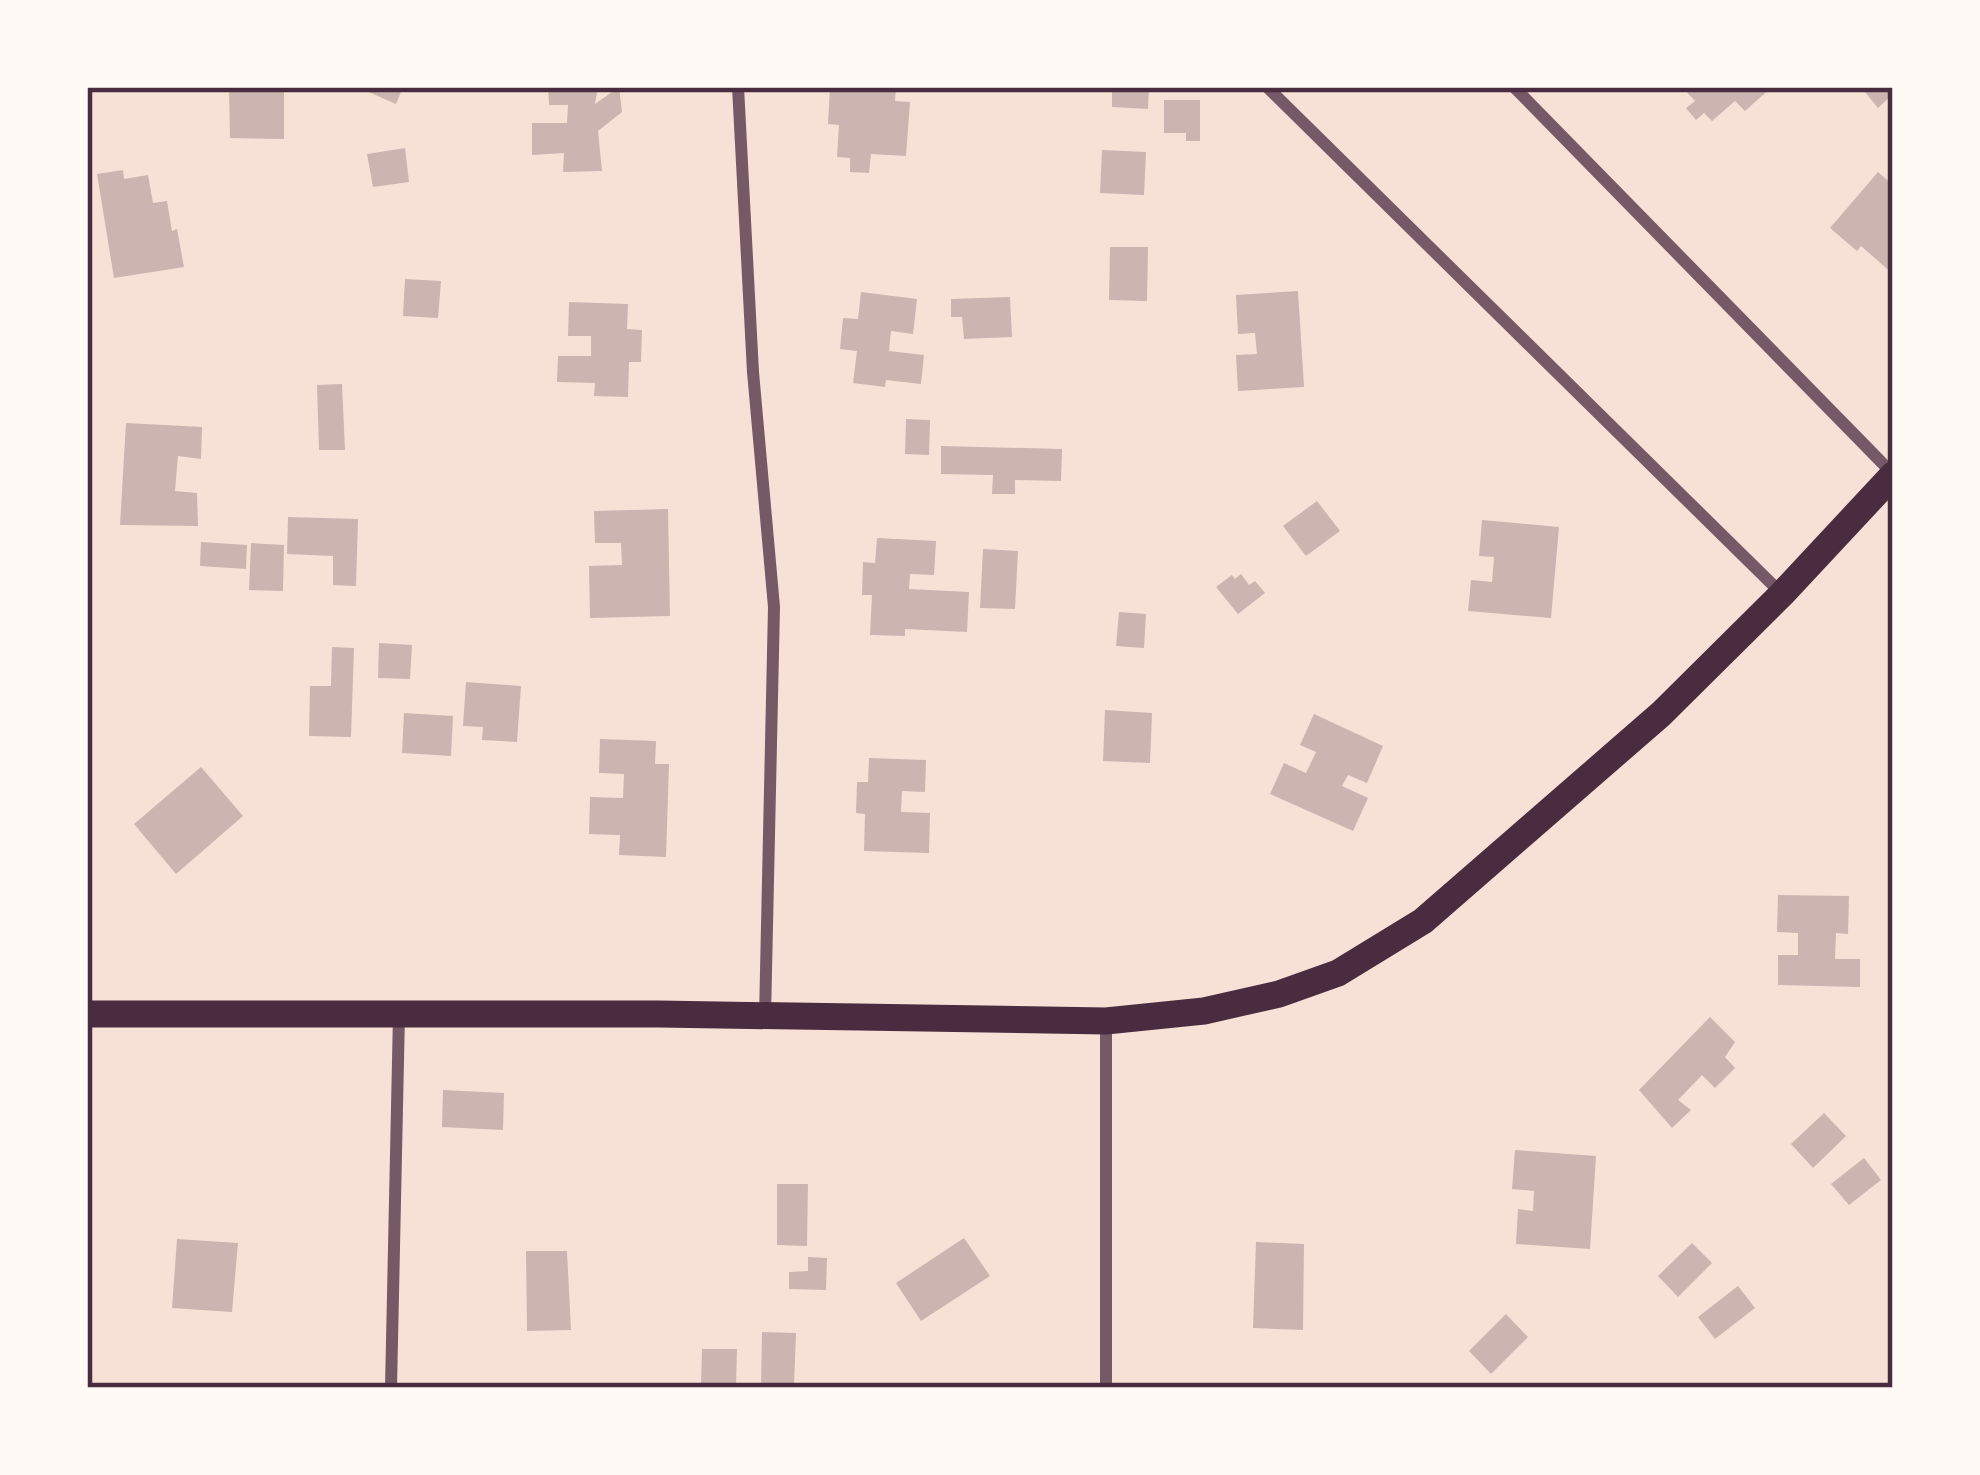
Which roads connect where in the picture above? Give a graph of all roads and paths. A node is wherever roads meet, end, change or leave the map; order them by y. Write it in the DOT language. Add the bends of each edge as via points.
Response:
graph roads {
  1 [pos="738,87"];
  2 [pos="1267,87"];
  3 [pos="1514,87"];
  4 [pos="1893,474"];
  5 [pos="1782,594"];
  6 [pos="399,1013"];
  7 [pos="87,1014"];
  8 [pos="765,1018"];
  9 [pos="1106,1021"];
  10 [pos="391,1388"];
  11 [pos="1106,1388"];
  1 -- 8 [label="street" via="775,607"];
  2 -- 5 [label="street"];
  3 -- 4 [label="street"];
  4 -- 5 [label="highway"];
  5 -- 9 [label="highway" via="1661,715 1423,921 1338,973 1279,994"];
  6 -- 7 [label="highway"];
  6 -- 8 [label="highway"];
  6 -- 10 [label="street"];
  8 -- 9 [label="highway"];
  9 -- 11 [label="street"];
}
